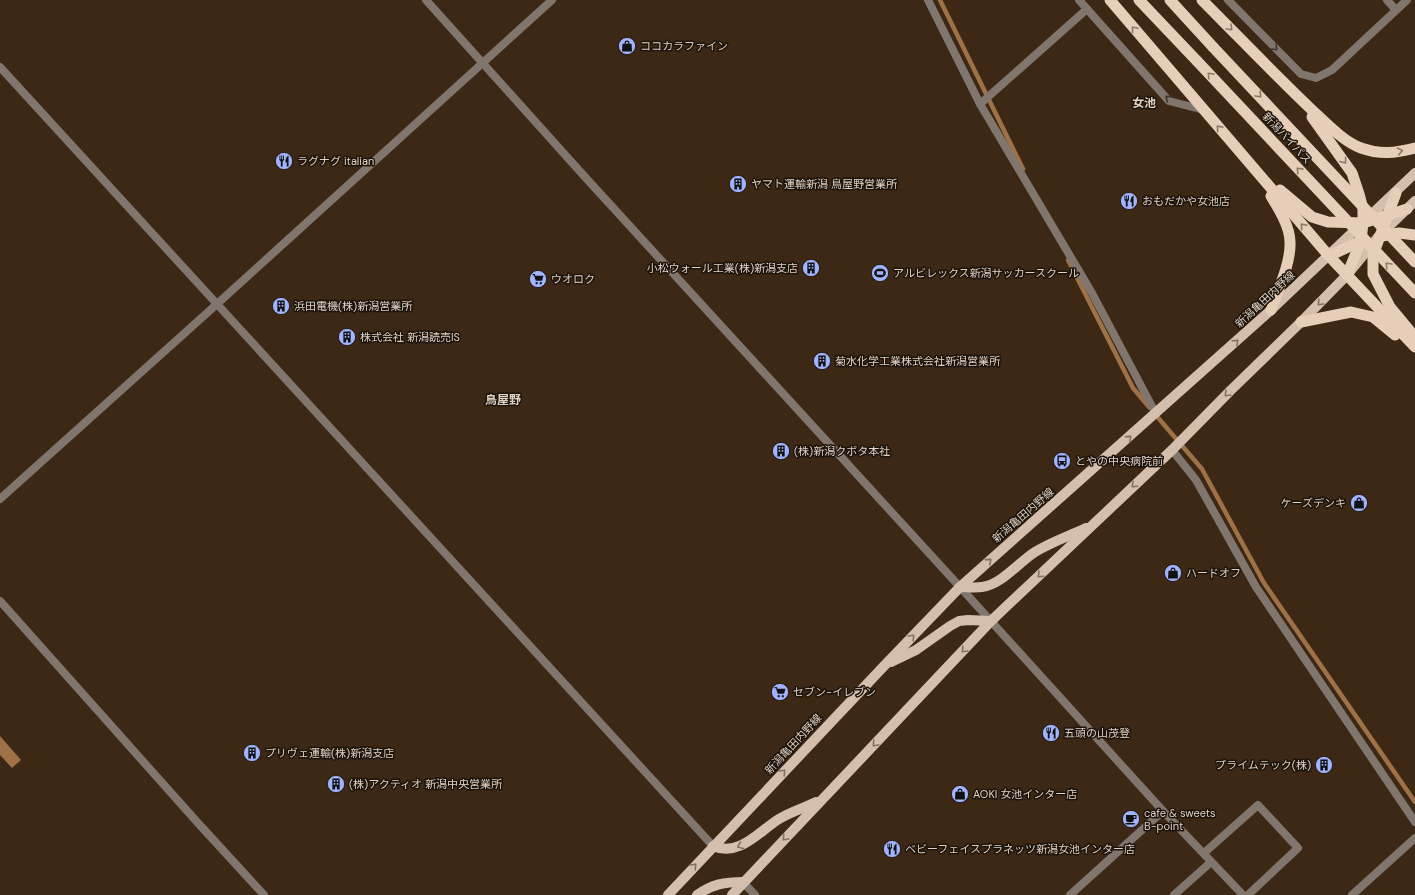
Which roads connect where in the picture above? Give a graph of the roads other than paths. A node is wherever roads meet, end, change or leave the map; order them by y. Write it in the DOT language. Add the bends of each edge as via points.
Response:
graph roads {
  1 [pos="426,0"];
  2 [pos="552,0"];
  3 [pos="928,0"];
  4 [pos="1079,0"];
  5 [pos="1110,0"];
  6 [pos="1139,0"];
  7 [pos="1170,0"];
  8 [pos="1202,0"];
  9 [pos="1228,0"];
  10 [pos="1387,0"];
  11 [pos="1407,0"];
  12 [pos="1087,9"];
  13 [pos="1396,10"];
  14 [pos="484,63"];
  15 [pos="0,67"];
  16 [pos="1296,96"];
  17 [pos="980,104"];
  18 [pos="1204,110"];
  19 [pos="1415,148"];
  20 [pos="1257,172"];
  21 [pos="1415,173"];
  22 [pos="1396,193"];
  23 [pos="1411,205"];
  24 [pos="1387,215"];
  25 [pos="1363,222"];
  26 [pos="1415,235"];
  27 [pos="1379,236"];
  28 [pos="1360,241"];
  29 [pos="1329,256"];
  30 [pos="1415,262"];
  31 [pos="1347,275"];
  32 [pos="1415,294"];
  33 [pos="217,304"];
  34 [pos="1271,310"];
  35 [pos="1301,322"];
  36 [pos="1415,337"];
  37 [pos="1415,347"];
  38 [pos="1415,353"];
  39 [pos="1156,414"];
  40 [pos="1172,450"];
  41 [pos="0,499"];
  42 [pos="1092,525"];
  43 [pos="960,587"];
  44 [pos="0,601"];
  45 [pos="991,621"];
  46 [pos="884,666"];
  47 [pos="822,800"];
  48 [pos="1163,811"];
  49 [pos="1415,822"];
  50 [pos="1415,838"];
  51 [pos="713,846"];
  52 [pos="1204,853"];
  53 [pos="1211,862"];
  54 [pos="743,882"];
  55 [pos="264,895"];
  56 [pos="668,895"];
  57 [pos="697,895"];
  58 [pos="732,895"];
  59 [pos="755,895"];
  60 [pos="1070,895"];
  61 [pos="1174,895"];
  62 [pos="1243,895"];
  63 [pos="1248,895"];
  64 [pos="1352,895"];
  1 -- 14 [label="street"];
  2 -- 14 [label="street"];
  3 -- 17 [label="street"];
  4 -- 12 [label="street"];
  18 -- 5 [label="highway, one-way"];
  32 -- 6 [label="highway, 新潟バイパス, one-way, bridge"];
  7 -- 30 [label="highway, 新潟バイパス, one-way, bridge"];
  8 -- 16 [label="highway, one-way"];
  9 -- 13 [label="street, one-way" via="1301,74 1316,78 1332,70"];
  10 -- 13 [label="street"];
  11 -- 13 [label="street"];
  12 -- 17 [label="street"];
  18 -- 12 [label="street, one-way" via="1170,101"];
  14 -- 33 [label="street"];
  14 -- 43 [label="street"];
  15 -- 33 [label="street"];
  16 -- 19 [label="highway, one-way" via="1335,132 1360,148 1380,153"];
  16 -- 25 [label="highway, one-way" via="1352,173 1359,194"];
  17 -- 39 [label="street" via="1092,293"];
  20 -- 18 [label="highway, one-way"];
  20 -- 25 [label="highway" via="1312,217 1328,222"];
  29 -- 20 [label="highway, one-way"];
  20 -- 34 [label="highway" via="1284,218 1290,241 1288,261"];
  21 -- 22 [label="main road, 新潟亀田内野線"];
  22 -- 24 [label="highway"];
  22 -- 25 [label="main road, 新潟亀田内野線"];
  23 -- 24 [label="highway"];
  23 -- 27 [label="main road"];
  24 -- 25 [label="highway"];
  24 -- 27 [label="highway"];
  25 -- 28 [label="highway"];
  25 -- 29 [label="main road, 新潟亀田内野線"];
  26 -- 27 [label="highway" via="1400,233"];
  27 -- 28 [label="highway"];
  27 -- 31 [label="main road"];
  27 -- 36 [label="highway" via="1373,255 1373,274 1390,307"];
  28 -- 29 [label="highway"];
  28 -- 31 [label="highway"];
  29 -- 31 [label="highway"];
  29 -- 34 [label="main road, 新潟亀田内野線"];
  31 -- 35 [label="main road, one-way"];
  31 -- 37 [label="highway"];
  33 -- 41 [label="street"];
  33 -- 51 [label="street"];
  39 -- 34 [label="main road, 新潟亀田内野線, one-way"];
  35 -- 38 [label="highway" via="1351,312 1373,317"];
  35 -- 40 [label="main road, one-way"];
  43 -- 39 [label="main road, 新潟亀田内野線, one-way"];
  40 -- 42 [label="main road, one-way"];
  40 -- 49 [label="street" via="1196,480 1256,587"];
  42 -- 43 [label="main road" via="1033,553 990,585"];
  42 -- 45 [label="main road, one-way"];
  43 -- 45 [label="street"];
  46 -- 43 [label="main road, 新潟亀田内野線, one-way"];
  44 -- 55 [label="street"];
  45 -- 46 [label="main road" via="959,622 916,650"];
  45 -- 47 [label="main road, one-way"];
  45 -- 48 [label="street"];
  51 -- 46 [label="main road, 新潟亀田内野線, one-way"];
  47 -- 51 [label="main road, one-way" via="781,818 742,846 726,850"];
  47 -- 54 [label="main road, one-way"];
  48 -- 52 [label="street"];
  48 -- 60 [label="street"];
  50 -- 64 [label="street"];
  56 -- 51 [label="main road, 新潟亀田内野線, one-way"];
  52 -- 53 [label="street"];
  52 -- 63 [label="street" via="1258,805 1298,848"];
  53 -- 61 [label="street"];
  53 -- 62 [label="street"];
  54 -- 57 [label="main road" via="712,886"];
  54 -- 58 [label="main road"];
  54 -- 59 [label="street"];
}
